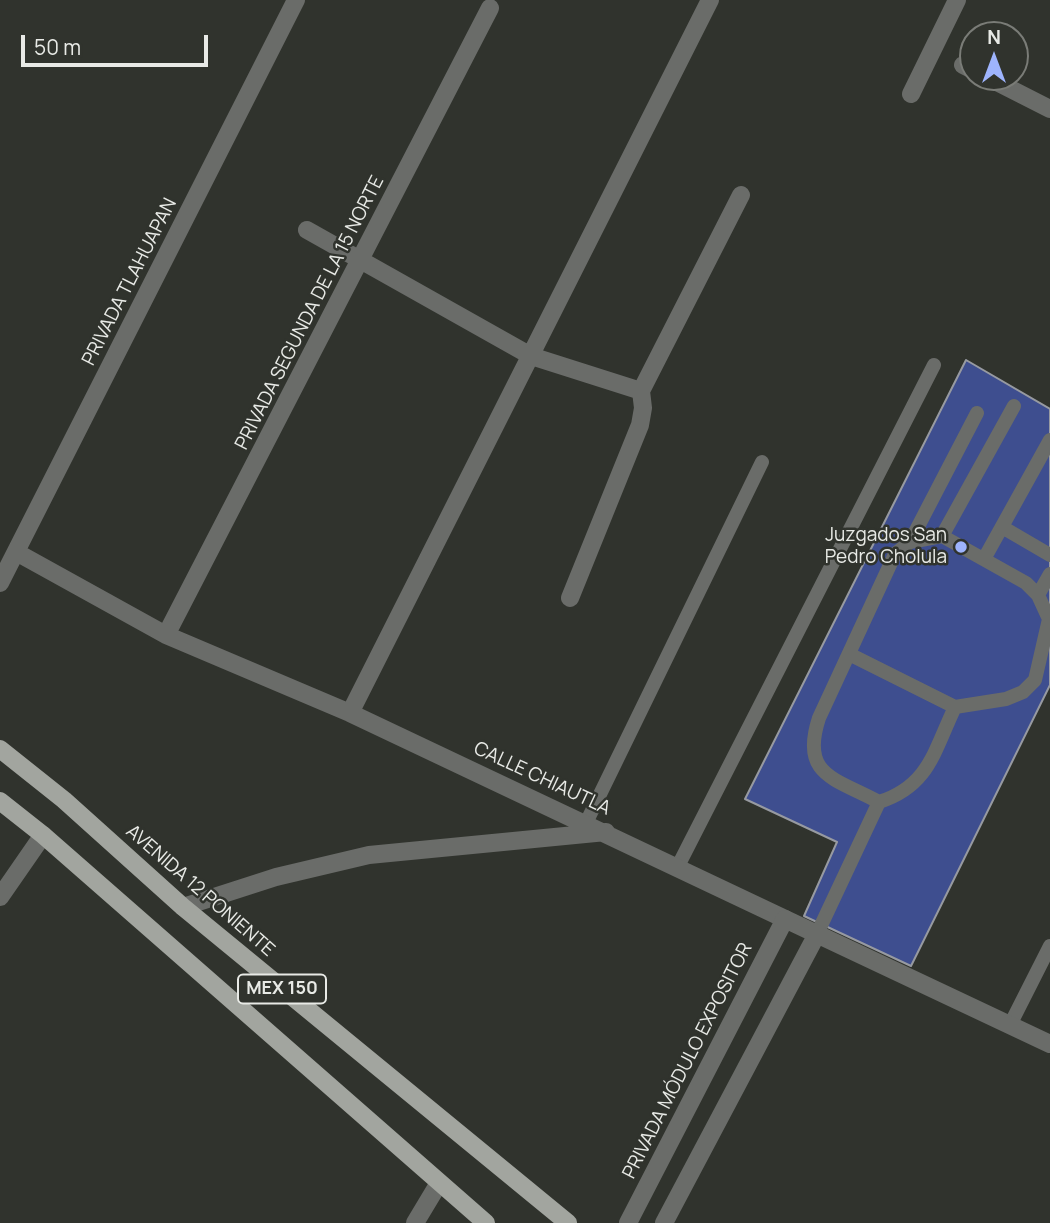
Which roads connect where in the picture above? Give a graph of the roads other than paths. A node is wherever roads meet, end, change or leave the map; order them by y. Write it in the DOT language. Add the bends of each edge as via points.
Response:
graph roads {
  1 [pos="296,0"];
  2 [pos="710,0"];
  3 [pos="957,0"];
  4 [pos="490,8"];
  5 [pos="1015,91"];
  6 [pos="911,94"];
  7 [pos="1050,109"];
  8 [pos="741,195"];
  9 [pos="307,230"];
  10 [pos="362,260"];
  11 [pos="531,356"];
  12 [pos="934,365"];
  13 [pos="641,390"];
  14 [pos="1014,406"];
  15 [pos="977,413"];
  16 [pos="1050,440"];
  17 [pos="762,462"];
  18 [pos="1002,527"];
  19 [pos="942,536"];
  20 [pos="909,542"];
  21 [pos="16,552"];
  22 [pos="1050,555"];
  23 [pos="984,559"];
  24 [pos="1050,574"];
  25 [pos="0,583"];
  26 [pos="1038,595"];
  27 [pos="570,598"];
  28 [pos="166,635"];
  29 [pos="849,654"];
  30 [pos="955,707"];
  31 [pos="350,713"];
  32 [pos="0,749"];
  33 [pos="0,801"];
  34 [pos="879,803"];
  35 [pos="586,823"];
  36 [pos="606,832"];
  37 [pos="43,835"];
  38 [pos="677,868"];
  39 [pos="0,897"];
  40 [pos="183,906"];
  41 [pos="785,919"];
  42 [pos="817,934"];
  43 [pos="1050,946"];
  44 [pos="1010,1025"];
  45 [pos="1050,1044"];
  46 [pos="439,1183"];
  47 [pos="463,1205"];
  48 [pos="415,1223"];
  49 [pos="470,1223"];
  50 [pos="486,1223"];
  51 [pos="568,1223"];
  52 [pos="628,1223"];
  53 [pos="664,1223"];
  1 -- 21 [label="street, PRIVADA TLAHUAPAN"];
  2 -- 11 [label="street"];
  3 -- 6 [label="street"];
  4 -- 10 [label="street, PRIVADA SEGUNDA DE LA 15 NORTE"];
  5 -- 7 [label="street"];
  8 -- 13 [label="street"];
  9 -- 10 [label="street"];
  10 -- 11 [label="street"];
  10 -- 28 [label="street, PRIVADA SEGUNDA DE LA 15 NORTE"];
  11 -- 13 [label="street"];
  11 -- 31 [label="street"];
  12 -- 38 [label="lane"];
  13 -- 27 [label="street" via="640,425"];
  14 -- 19 [label="lane"];
  15 -- 20 [label="lane"];
  16 -- 18 [label="lane"];
  17 -- 35 [label="lane"];
  18 -- 22 [label="lane"];
  18 -- 23 [label="lane"];
  19 -- 20 [label="lane"];
  19 -- 23 [label="lane"];
  20 -- 29 [label="lane" via="895,554"];
  21 -- 25 [label="street, PRIVADA TLAHUAPAN"];
  21 -- 28 [label="street, CALLE CHIAUTLA"];
  23 -- 26 [label="lane"];
  24 -- 26 [label="lane"];
  26 -- 30 [label="lane" via="1049,619 1035,680 1006,699"];
  28 -- 31 [label="street, CALLE CHIAUTLA"];
  29 -- 30 [label="lane"];
  29 -- 34 [label="lane" via="819,718 813,755 818,769"];
  30 -- 34 [label="lane" via="921,778 900,795"];
  31 -- 35 [label="street, CALLE CHIAUTLA"];
  32 -- 40 [label="main road, AVENIDA 12 PONIENTE / MEX 150"];
  33 -- 37 [label="main road, MEX 150"];
  34 -- 42 [label="lane"];
  35 -- 36 [label="street, CALLE CHIAUTLA"];
  36 -- 38 [label="street, CALLE CHIAUTLA"];
  36 -- 40 [label="street" via="369,855"];
  37 -- 39 [label="street"];
  37 -- 46 [label="main road, MEX 150"];
  38 -- 41 [label="street, CALLE CHIAUTLA"];
  40 -- 51 [label="main road, AVENIDA 12 PONIENTE / MEX 150"];
  41 -- 42 [label="street, CALLE CHIAUTLA"];
  41 -- 52 [label="street, PRIVADA MÓDULO EXPOSITOR"];
  42 -- 44 [label="street, CALLE CHIAUTLA"];
  42 -- 53 [label="street"];
  43 -- 44 [label="lane"];
  44 -- 45 [label="street, CALLE CHIAUTLA"];
  46 -- 47 [label="main road, MEX 150"];
  46 -- 48 [label="street"];
  47 -- 49 [label="main road"];
  47 -- 50 [label="main road, MEX 150"];
}
